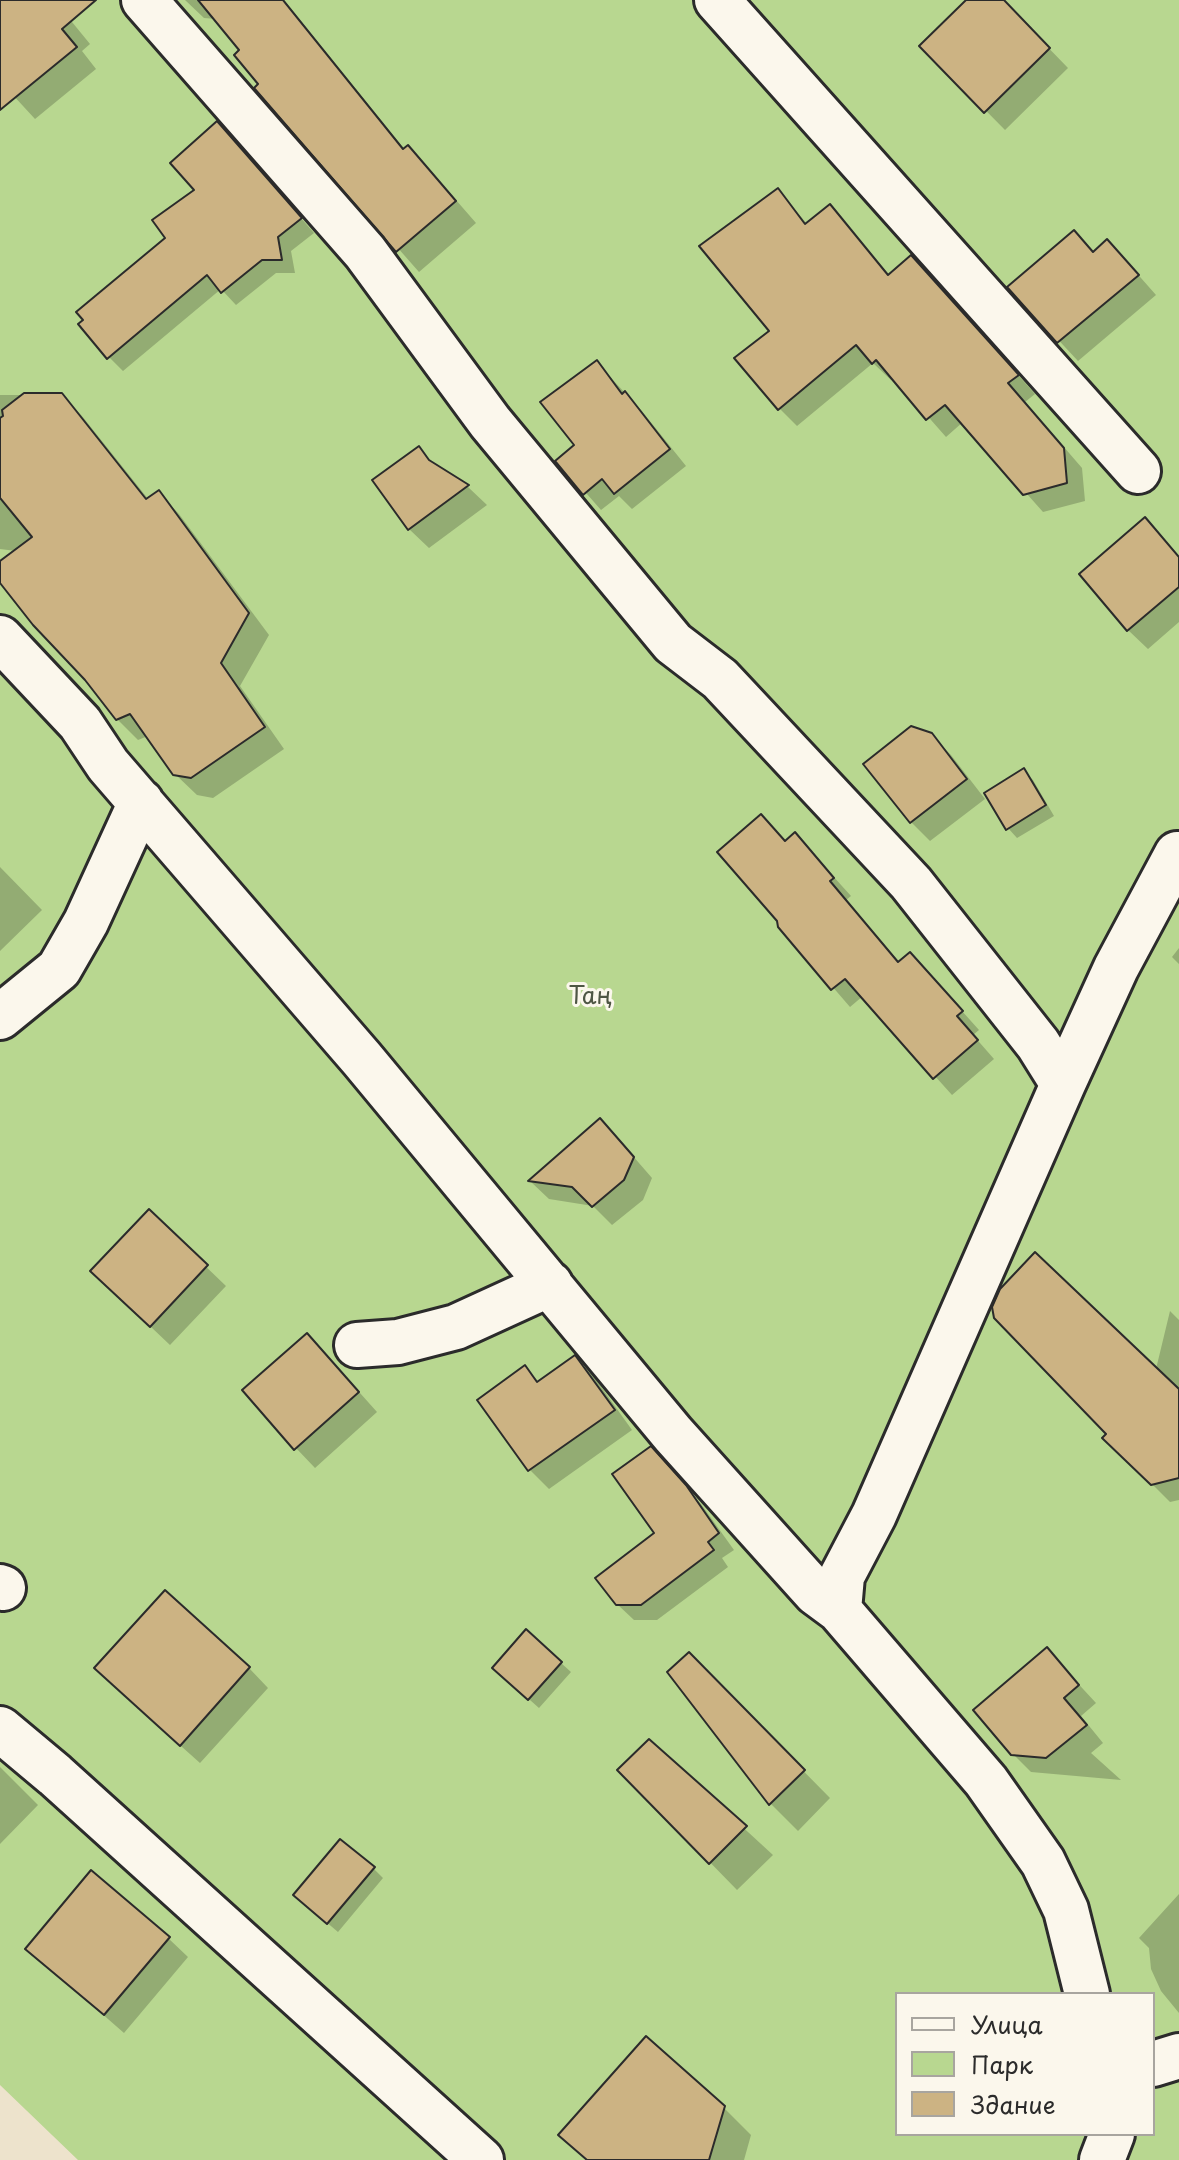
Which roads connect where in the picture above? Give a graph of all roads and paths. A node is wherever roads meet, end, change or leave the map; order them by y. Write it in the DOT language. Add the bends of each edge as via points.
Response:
graph roads {
  1 [pos="144,0"];
  2 [pos="717,0"];
  3 [pos="1138,471"];
  4 [pos="0,638"];
  5 [pos="141,802"];
  6 [pos="1177,854"];
  7 [pos="0,1017"];
  8 [pos="1063,1084"];
  9 [pos="550,1284"];
  10 [pos="357,1345"];
  11 [pos="839,1610"];
  12 [pos="0,1729"];
  13 [pos="1086,1992"];
  14 [pos="1179,2056"];
  15 [pos="1155,2063"];
  16 [pos="1111,2136"];
  17 [pos="481,2160"];
  18 [pos="1102,2160"];
  1 -- 8 [label="street" via="365,252 490,422 673,643 720,679 911,883 1038,1044"];
  2 -- 3 [label="street"];
  4 -- 5 [label="street" via="80,723"];
  5 -- 7 [label="street" via="59,969"];
  5 -- 9 [label="street"];
  6 -- 8 [label="street" via="1116,968"];
  8 -- 11 [label="street" via="874,1515 842,1576"];
  9 -- 10 [label="street" via="456,1327 398,1342"];
  9 -- 11 [label="street" via="673,1434 816,1593"];
  11 -- 13 [label="street" via="986,1781 1043,1862 1066,1910"];
  12 -- 17 [label="street"];
  14 -- 15 [label="street"];
  16 -- 18 [label="street"];
}
